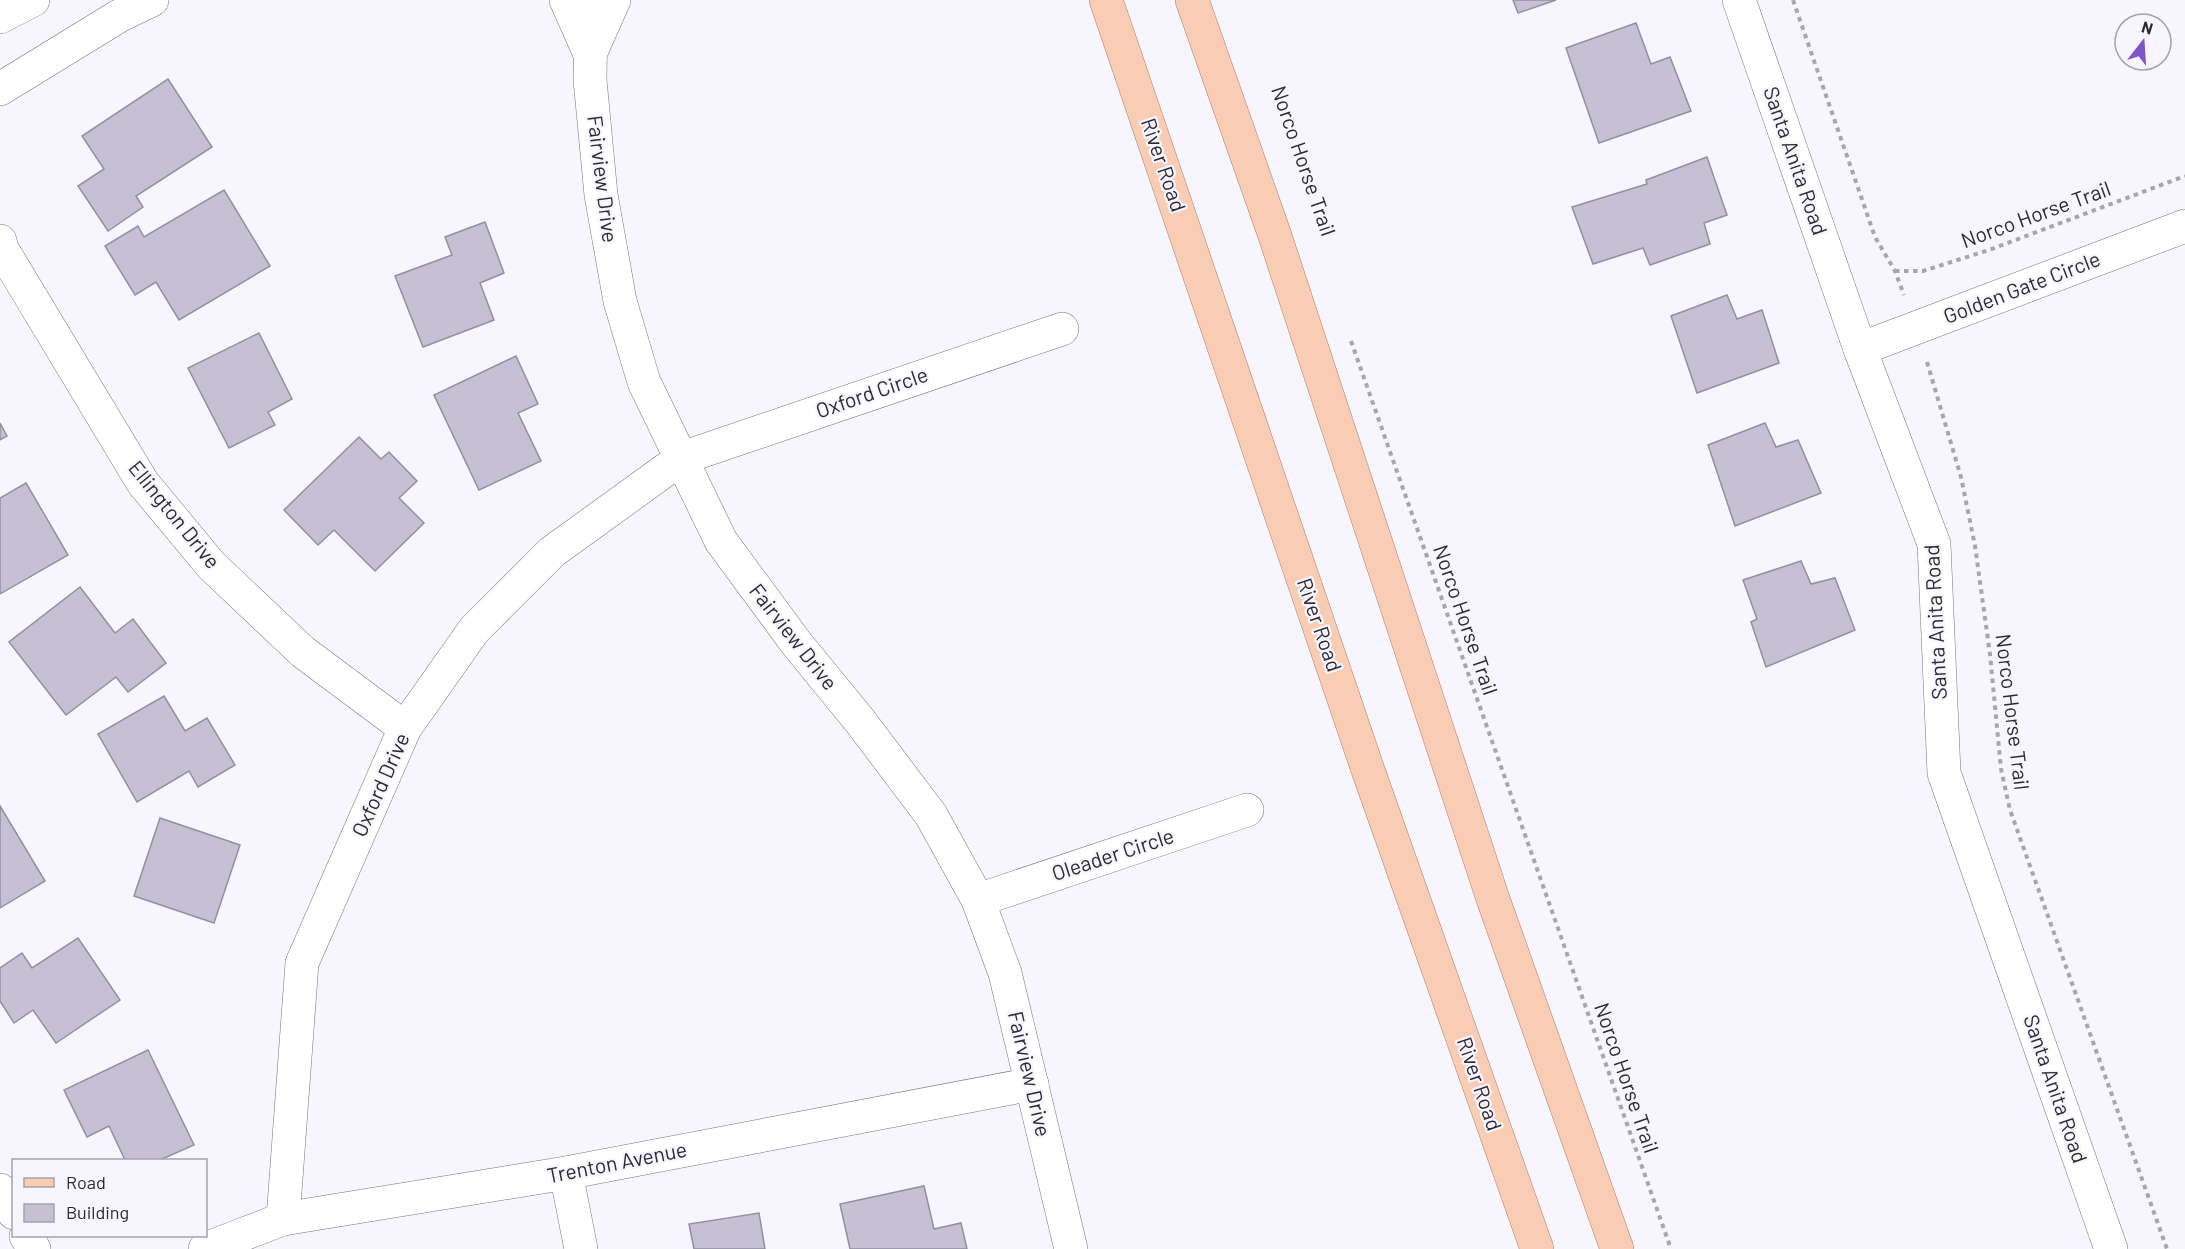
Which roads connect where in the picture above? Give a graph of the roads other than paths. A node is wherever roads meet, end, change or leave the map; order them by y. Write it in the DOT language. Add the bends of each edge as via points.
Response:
graph roads {
  1 [pos="33,0"];
  2 [pos="152,0"];
  3 [pos="566,0"];
  4 [pos="591,0"];
  5 [pos="614,0"];
  6 [pos="1107,0"];
  7 [pos="1192,0"];
  8 [pos="1740,0"];
  9 [pos="0,17"];
  10 [pos="590,54"];
  11 [pos="0,89"];
  12 [pos="2185,226"];
  13 [pos="1,246"];
  14 [pos="1062,329"];
  15 [pos="1860,349"];
  16 [pos="682,458"];
  17 [pos="405,729"];
  18 [pos="1248,810"];
  19 [pos="978,900"];
  20 [pos="1032,1084"];
  21 [pos="566,1173"];
  22 [pos="0,1190"];
  23 [pos="12,1210"];
  24 [pos="283,1219"];
  25 [pos="205,1249"];
  26 [pos="581,1249"];
  27 [pos="1071,1249"];
  28 [pos="1537,1249"];
  29 [pos="1617,1249"];
  30 [pos="2111,1249"];
  1 -- 9 [label="street"];
  2 -- 11 [label="street"];
  3 -- 10 [label="street"];
  4 -- 10 [label="street, Fairview Drive"];
  5 -- 10 [label="street"];
  6 -- 28 [label="main road, River Road" via="1369,773"];
  7 -- 29 [label="main road" via="1274,233 1493,899"];
  8 -- 15 [label="street, Santa Anita Road"];
  10 -- 16 [label="street, Fairview Drive" via="601,195 620,301 644,382"];
  12 -- 15 [label="street, Golden Gate Circle"];
  13 -- 17 [label="street, Ellington Drive" via="143,483 211,565 303,652"];
  14 -- 16 [label="street, Oxford Circle"];
  15 -- 30 [label="street, Santa Anita Road" via="1934,544 1944,773"];
  16 -- 17 [label="street, Oxford Drive" via="552,552 474,630"];
  16 -- 19 [label="street, Fairview Drive" via="721,541 931,815"];
  17 -- 24 [label="street, Oxford Drive" via="302,963"];
  18 -- 19 [label="street, Oleader Circle"];
  19 -- 20 [label="street, Fairview Drive" via="1005,972"];
  20 -- 21 [label="street, Trenton Avenue"];
  20 -- 27 [label="street, Fairview Drive"];
  21 -- 24 [label="street, Trenton Avenue"];
  21 -- 26 [label="street"];
  22 -- 23 [label="street"];
  24 -- 25 [label="street, Trenton Avenue"];
}
